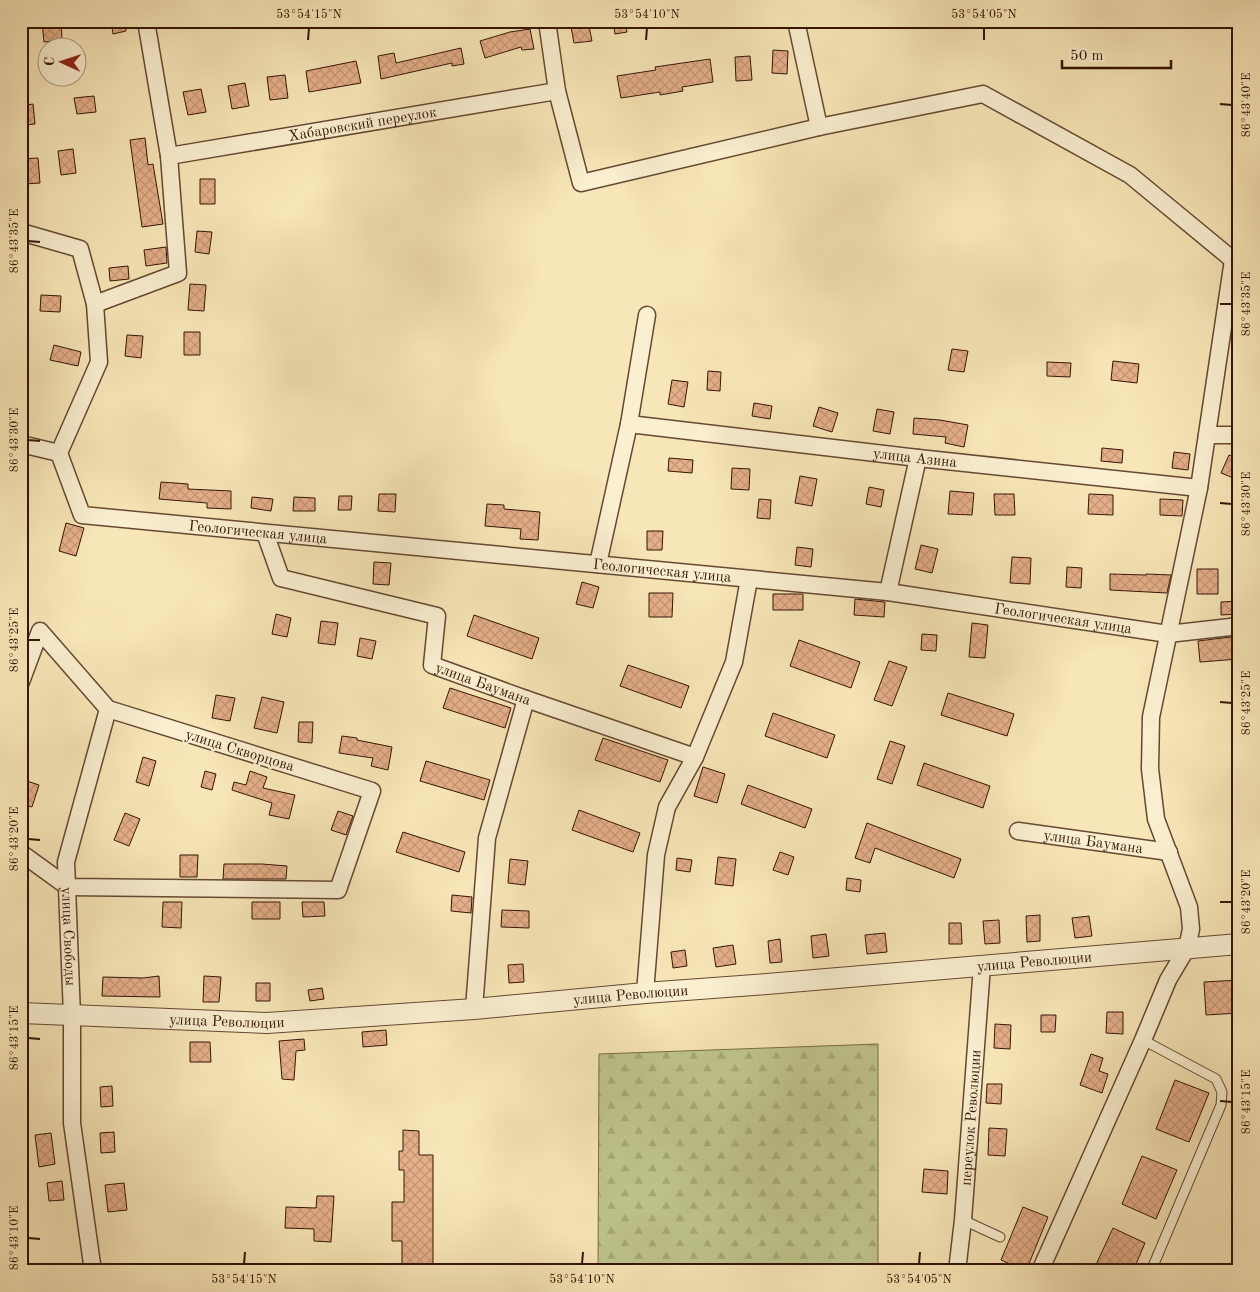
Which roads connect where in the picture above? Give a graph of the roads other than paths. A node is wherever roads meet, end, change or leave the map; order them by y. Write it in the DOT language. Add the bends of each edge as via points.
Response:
graph roads {
  1 [pos="146,21"];
  2 [pos="547,21"];
  3 [pos="796,21"];
  4 [pos="556,92"];
  5 [pos="819,127"];
  6 [pos="169,156"];
  7 [pos="21,232"];
  8 [pos="1236,256"];
  9 [pos="95,304"];
  10 [pos="647,314"];
  11 [pos="629,424"];
  12 [pos="1207,435"];
  13 [pos="1239,436"];
  14 [pos="21,444"];
  15 [pos="59,453"];
  16 [pos="918,458"];
  17 [pos="1199,488"];
  18 [pos="265,532"];
  19 [pos="598,564"];
  20 [pos="749,578"];
  21 [pos="888,592"];
  22 [pos="1239,626"];
  23 [pos="1168,634"];
  24 [pos="27,649"];
  25 [pos="21,682"];
  26 [pos="526,700"];
  27 [pos="108,709"];
  28 [pos="694,757"];
  29 [pos="1018,831"];
  30 [pos="1169,852"];
  31 [pos="21,853"];
  32 [pos="68,887"];
  33 [pos="1239,944"];
  34 [pos="1187,948"];
  35 [pos="982,966"];
  36 [pos="645,993"];
  37 [pos="474,1009"];
  38 [pos="21,1014"];
  39 [pos="72,1016"];
  40 [pos="1144,1040"];
  41 [pos="963,1220"];
  42 [pos="1000,1237"];
  43 [pos="1044,1269"];
  44 [pos="93,1271"];
  45 [pos="957,1271"];
  46 [pos="1151,1271"];
  1 -- 6 [label="street"];
  2 -- 4 [label="street"];
  3 -- 5 [label="street"];
  4 -- 5 [label="street" via="581,183"];
  4 -- 6 [label="street, Хабаровский переулок"];
  5 -- 8 [label="street" via="984,94 1130,175"];
  6 -- 9 [label="street" via="178,273"];
  7 -- 9 [label="street" via="80,248"];
  8 -- 12 [label="street"];
  9 -- 15 [label="street" via="99,362"];
  10 -- 11 [label="street"];
  11 -- 16 [label="street, улица Азина"];
  11 -- 19 [label="street"];
  12 -- 13 [label="street"];
  12 -- 17 [label="street"];
  14 -- 15 [label="street"];
  15 -- 18 [label="street, Геологическая улица" via="82,515"];
  16 -- 17 [label="street, улица Азина"];
  16 -- 21 [label="street"];
  17 -- 23 [label="street"];
  18 -- 19 [label="street, Геологическая улица"];
  18 -- 26 [label="street, улица Баумана" via="281,578 437,616 432,665"];
  19 -- 20 [label="street, Геологическая улица"];
  20 -- 21 [label="street, Геологическая улица"];
  20 -- 28 [label="street" via="734,662"];
  21 -- 23 [label="street, Геологическая улица"];
  22 -- 23 [label="street, Геологическая улица"];
  23 -- 30 [label="street" via="1151,718 1150,768 1156,820"];
  24 -- 25 [label="street"];
  24 -- 27 [label="street" via="40,631"];
  26 -- 28 [label="street, улица Баумана"];
  26 -- 37 [label="street" via="487,838"];
  27 -- 32 [label="street, улица Свободы" via="66,862"];
  27 -- 32 [label="street, улица Скворцова" via="372,791 338,890"];
  28 -- 36 [label="street" via="667,807 656,855"];
  29 -- 30 [label="street, улица Баумана"];
  30 -- 34 [label="street" via="1189,907 1191,929"];
  31 -- 32 [label="street"];
  32 -- 39 [label="street, улица Свободы"];
  33 -- 34 [label="street, улица Революции"];
  34 -- 35 [label="street, улица Революции"];
  34 -- 40 [label="street" via="1168,980"];
  35 -- 36 [label="street, улица Революции"];
  35 -- 41 [label="street, переулок Революции"];
  36 -- 37 [label="street, улица Революции"];
  37 -- 39 [label="street, улица Революции" via="267,1023"];
  38 -- 39 [label="street, улица Революции"];
  39 -- 44 [label="street, улица Свободы" via="72,1123"];
  40 -- 43 [label="street"];
  40 -- 46 [label="lane" via="1216,1079 1222,1092 1221,1104"];
  41 -- 42 [label="lane"];
  41 -- 45 [label="street, переулок Революции"];
}
